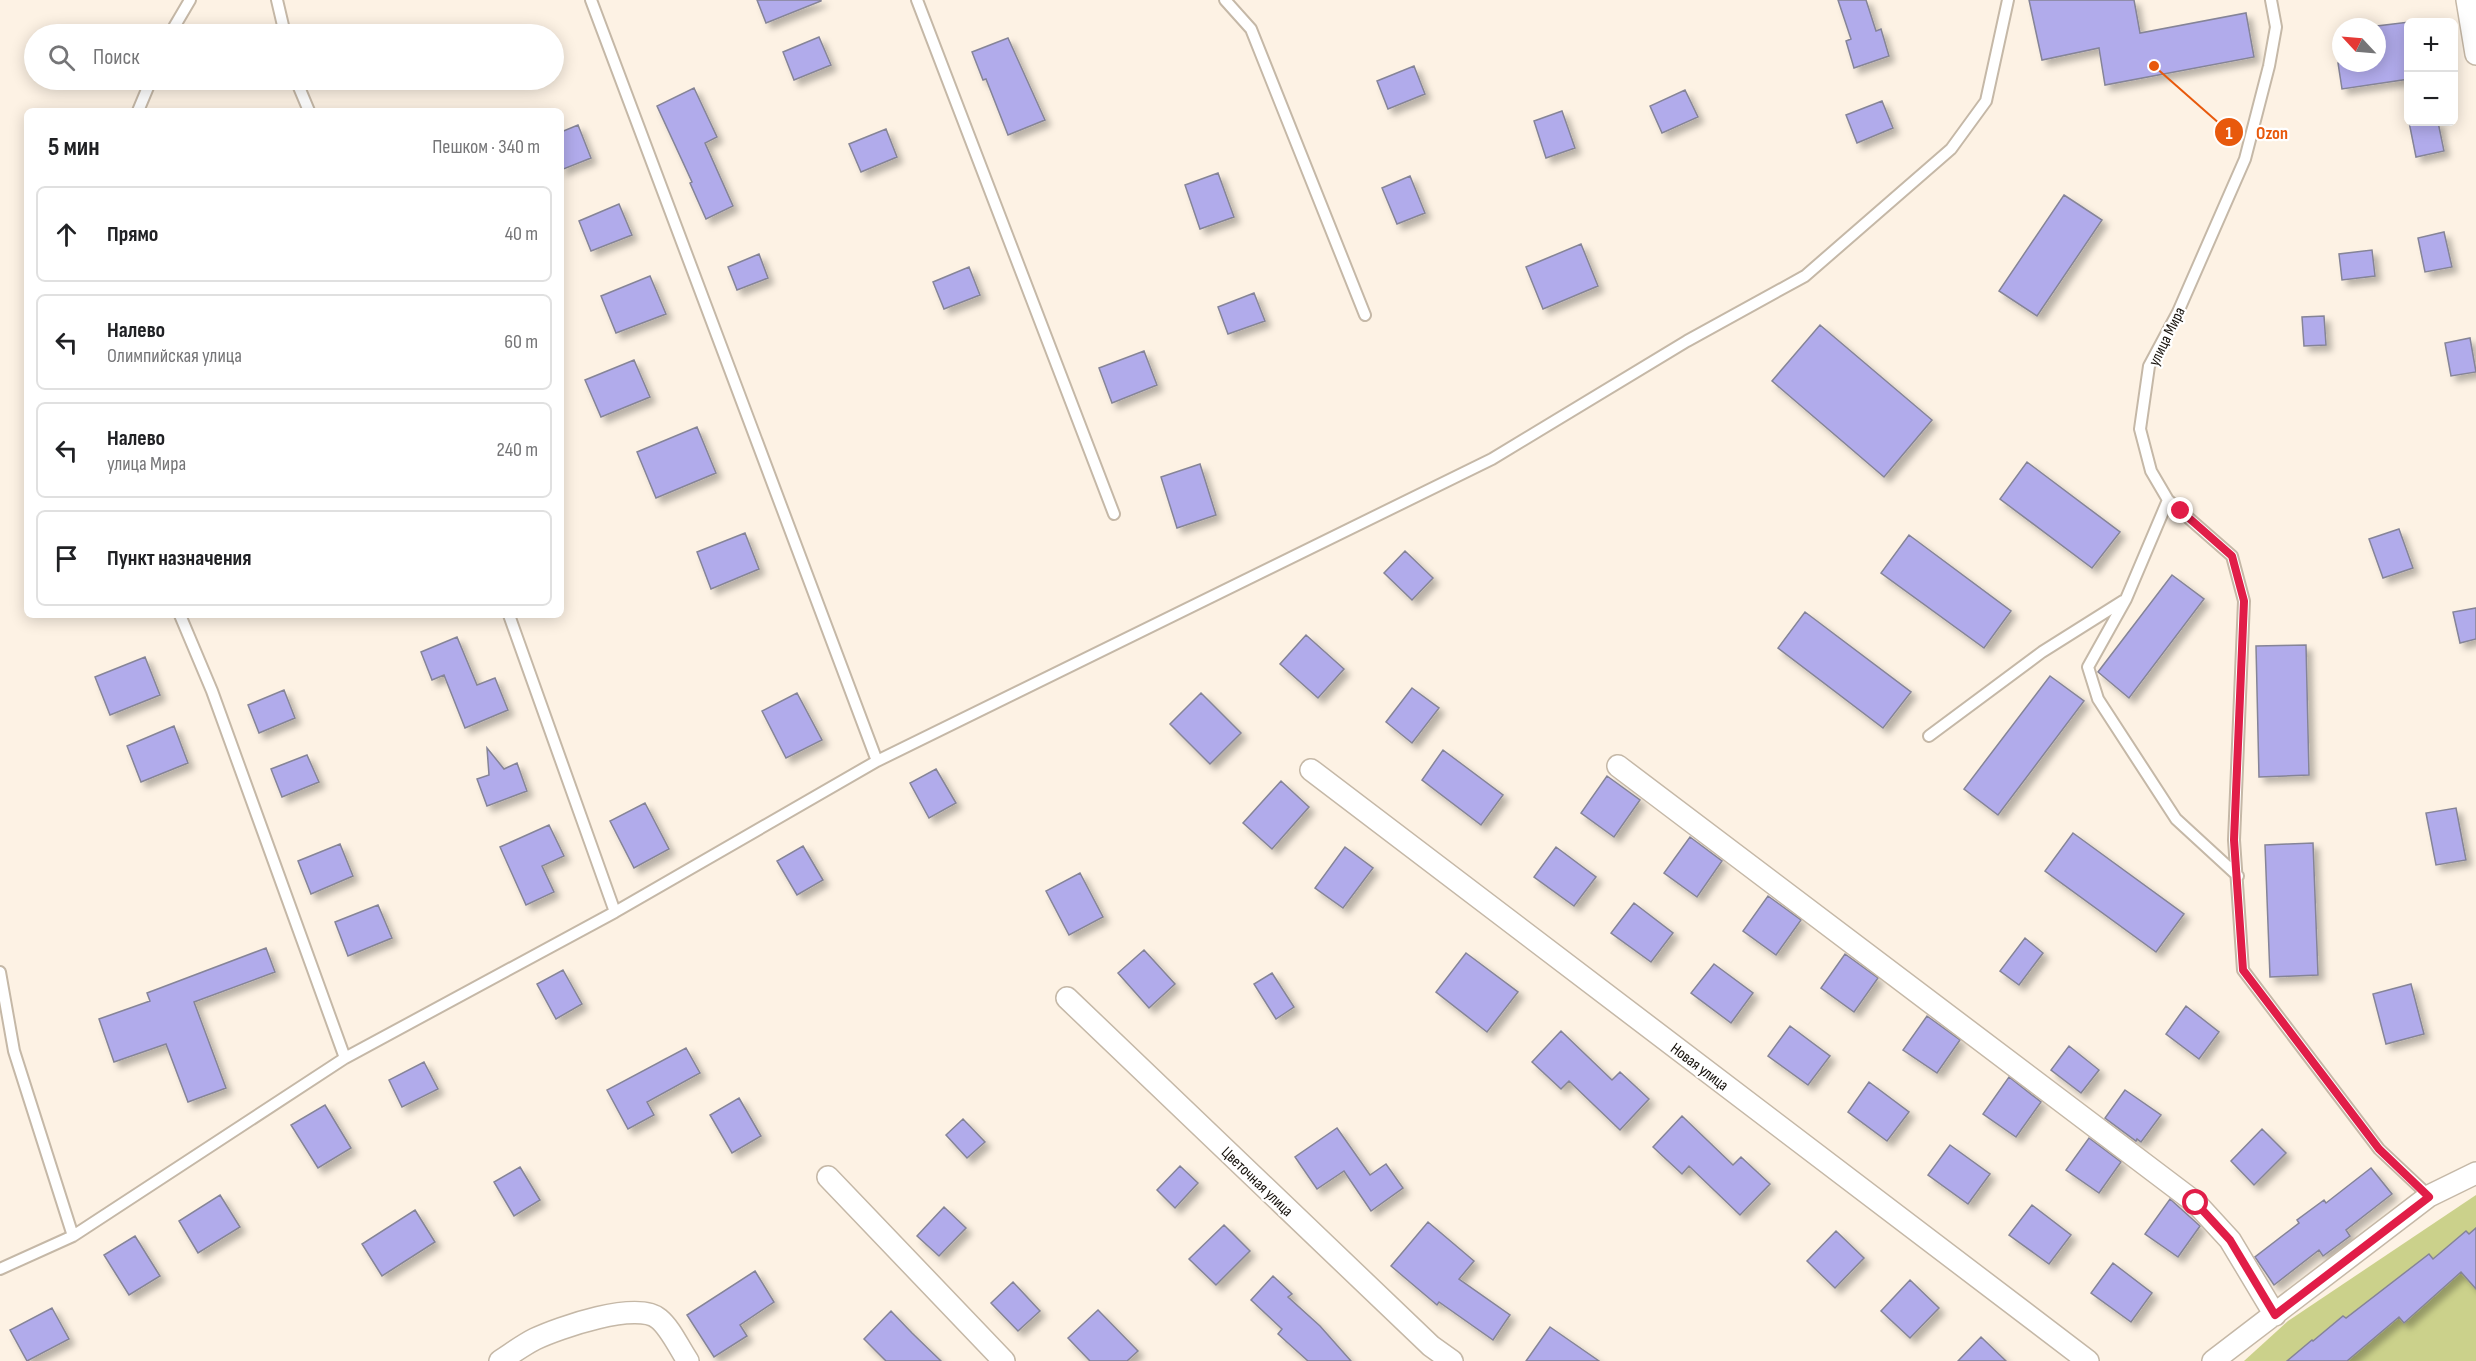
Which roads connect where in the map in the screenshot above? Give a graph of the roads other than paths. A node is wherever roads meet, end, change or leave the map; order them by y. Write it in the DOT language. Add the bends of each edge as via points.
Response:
graph roads {
  1 [pos="190,0"];
  2 [pos="277,0"];
  3 [pos="591,0"];
  4 [pos="917,0"];
  5 [pos="1225,0"];
  6 [pos="2008,0"];
  7 [pos="2271,0"];
  8 [pos="2467,0"];
  9 [pos="176,24"];
  10 [pos="283,24"];
  11 [pos="2476,54"];
  12 [pos="147,90"];
  13 [pos="300,90"];
  14 [pos="139,108"];
  15 [pos="308,108"];
  16 [pos="1365,315"];
  17 [pos="2168,500"];
  18 [pos="1114,514"];
  19 [pos="2126,599"];
  20 [pos="181,618"];
  21 [pos="511,618"];
  22 [pos="1929,736"];
  23 [pos="877,761"];
  24 [pos="1618,766"];
  25 [pos="1311,770"];
  26 [pos="2238,876"];
  27 [pos="615,912"];
  28 [pos="0,972"];
  29 [pos="1067,998"];
  30 [pos="345,1058"];
  31 [pos="2476,1173"];
  32 [pos="828,1177"];
  33 [pos="2429,1197"];
  34 [pos="73,1236"];
  35 [pos="0,1269"];
  36 [pos="2275,1315"];
  37 [pos="500,1361"];
  38 [pos="688,1361"];
  39 [pos="1004,1361"];
  40 [pos="1452,1361"];
  41 [pos="2088,1361"];
  42 [pos="2213,1361"];
  1 -- 9 [label="lane"];
  2 -- 10 [label="lane"];
  3 -- 23 [label="lane"];
  4 -- 18 [label="lane"];
  5 -- 16 [label="lane" via="1251,29"];
  6 -- 23 [label="lane" via="1986,101 1951,149 1805,276 1687,341 1492,459"];
  7 -- 17 [label="lane, улица Мира" via="2276,27 2246,159 2150,366 2140,429 2151,471"];
  8 -- 11 [label="street"];
  12 -- 14 [label="lane"];
  13 -- 15 [label="lane"];
  17 -- 19 [label="lane"];
  17 -- 26 [label="lane, улица Мира" via="2232,556 2244,601 2234,840"];
  19 -- 22 [label="lane" via="2042,652"];
  19 -- 26 [label="lane" via="2088,667 2098,699 2176,819"];
  20 -- 30 [label="lane" via="212,691"];
  21 -- 27 [label="lane"];
  23 -- 27 [label="lane"];
  24 -- 36 [label="street" via="2196,1203 2230,1240"];
  25 -- 41 [label="street, Новая улица"];
  26 -- 33 [label="lane, улица Мира" via="2243,970 2379,1149"];
  27 -- 30 [label="lane"];
  28 -- 34 [label="lane" via="14,1051"];
  29 -- 40 [label="street, Цветочная улица" via="1431,1346"];
  30 -- 34 [label="lane"];
  31 -- 33 [label="street"];
  32 -- 39 [label="street"];
  33 -- 36 [label="street"];
  34 -- 35 [label="lane"];
  36 -- 42 [label="street"];
  37 -- 38 [label="street" via="535,1339 576,1325 615,1314 646,1312 659,1319"];
}
